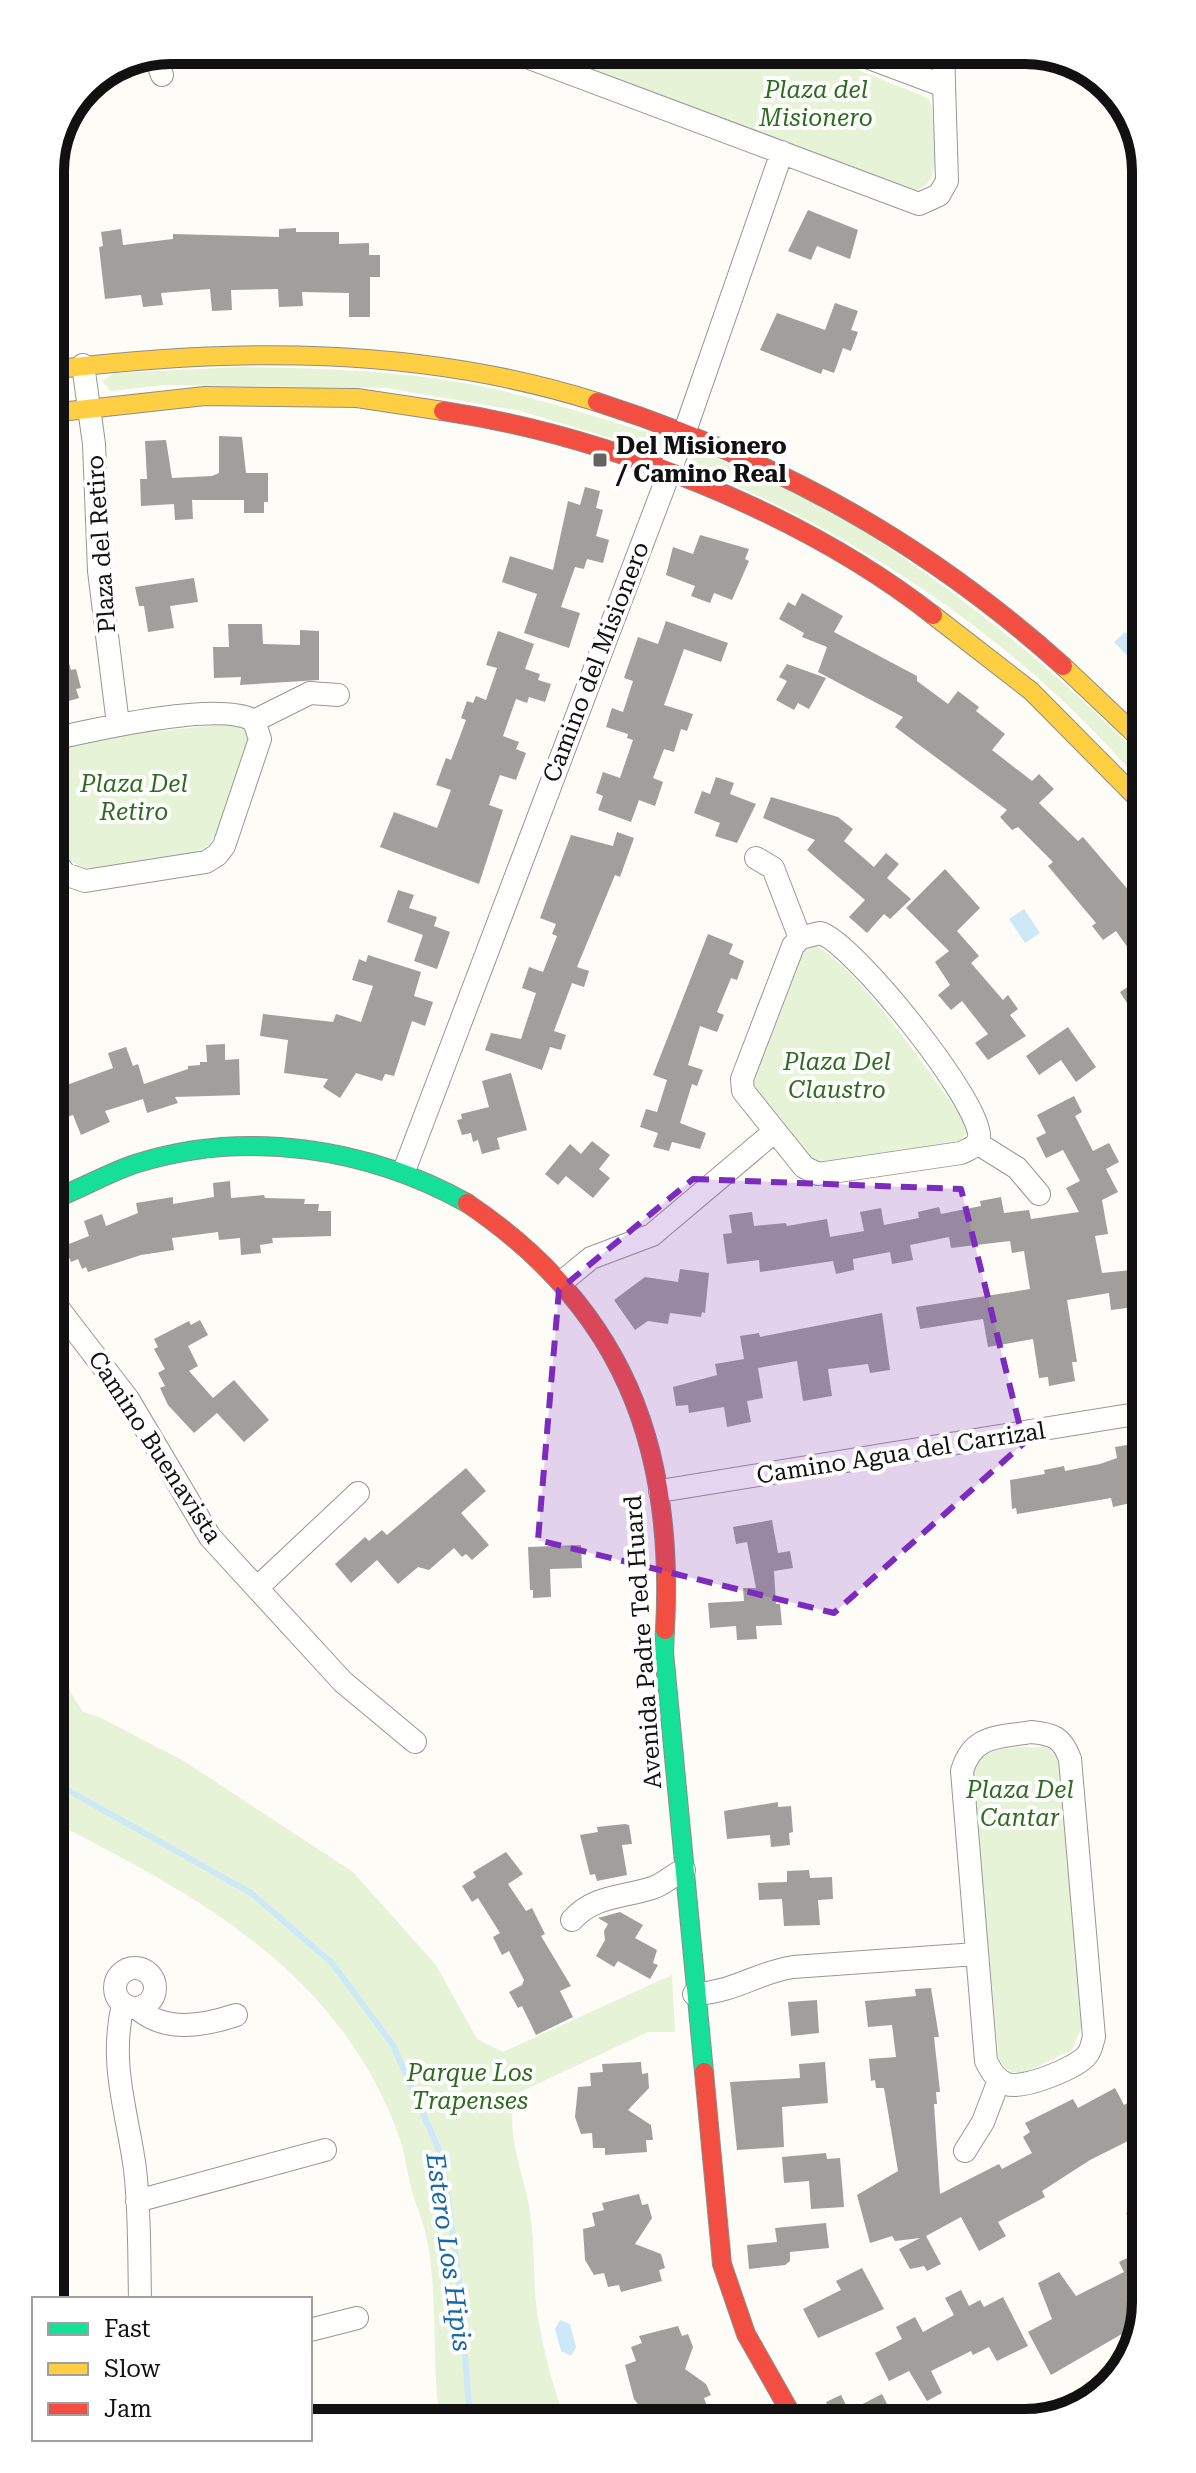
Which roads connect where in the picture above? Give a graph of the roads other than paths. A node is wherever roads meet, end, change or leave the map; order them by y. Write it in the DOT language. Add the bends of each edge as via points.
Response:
graph roads {
  1 [pos="546,64"];
  2 [pos="885,64"];
  3 [pos="943,64"];
  4 [pos="944,86"];
  5 [pos="782,152"];
  6 [pos="83,365"];
  7 [pos="64,368"];
  8 [pos="90,407"];
  9 [pos="64,411"];
  10 [pos="685,431"];
  11 [pos="669,469"];
  12 [pos="338,695"];
  13 [pos="254,721"];
  14 [pos="118,724"];
  15 [pos="1132,731"];
  16 [pos="64,736"];
  17 [pos="1132,793"];
  18 [pos="756,858"];
  19 [pos="64,873"];
  20 [pos="800,938"];
  21 [pos="774,1132"];
  22 [pos="977,1143"];
  23 [pos="404,1171"];
  24 [pos="1039,1194"];
  25 [pos="64,1195"];
  26 [pos="563,1281"];
  27 [pos="64,1315"];
  28 [pos="1132,1415"];
  29 [pos="660,1491"];
  30 [pos="358,1493"];
  31 [pos="258,1587"];
  32 [pos="415,1742"];
  33 [pos="684,1870"];
  34 [pos="655,1888"];
  35 [pos="687,1897"];
  36 [pos="572,1920"];
  37 [pos="976,1954"];
  38 [pos="694,1994"];
  39 [pos="236,2015"];
  40 [pos="999,2080"];
  41 [pos="325,2150"];
  42 [pos="965,2151"];
  43 [pos="137,2201"];
  44 [pos="140,2297"];
  45 [pos="357,2318"];
  46 [pos="312,2329"];
  47 [pos="788,2409"];
  1 -- 5 [label="street"];
  2 -- 4 [label="street"];
  3 -- 4 [label="street"];
  4 -- 5 [label="street" via="947,181 926,203 912,204"];
  5 -- 10 [label="street, Camino del Misionero"];
  6 -- 7 [label="main road"];
  6 -- 8 [label="street, Plaza del Retiro"];
  6 -- 10 [label="main road" via="224,352 387,359 527,384"];
  8 -- 9 [label="main road"];
  8 -- 11 [label="main road" via="218,393 382,400 501,420"];
  8 -- 14 [label="street, Plaza del Retiro" via="99,571"];
  10 -- 11 [label="street, Camino del Misionero"];
  10 -- 15 [label="main road" via="868,519 971,589 1068,667"];
  11 -- 17 [label="main road" via="815,537 947,621 1040,699"];
  11 -- 23 [label="street, Camino del Misionero"];
  12 -- 13 [label="street" via="310,693"];
  13 -- 14 [label="street" via="235,712"];
  13 -- 19 [label="street" via="260,739 217,855 206,862 85,881"];
  14 -- 16 [label="street"];
  18 -- 20 [label="street" via="773,868"];
  20 -- 21 [label="street" via="742,1079 743,1091"];
  20 -- 22 [label="street" via="831,936 873,979 973,1112"];
  21 -- 22 [label="street" via="804,1167 828,1175 961,1153"];
  21 -- 26 [label="street" via="652,1235 591,1258"];
  22 -- 24 [label="street" via="1017,1168"];
  23 -- 25 [label="main road, Avenida Padre Ted Huard" via="361,1158 247,1144 136,1165"];
  23 -- 26 [label="main road, Avenida Padre Ted Huard" via="438,1184 518,1237"];
  26 -- 29 [label="main road, Avenida Padre Ted Huard" via="619,1367 637,1405"];
  27 -- 31 [label="street, Camino Buenavista" via="128,1399 210,1537"];
  28 -- 29 [label="street, Camino Agua del Carrizal"];
  29 -- 33 [label="main road, Avenida Padre Ted Huard" via="667,1562 664,1652"];
  30 -- 31 [label="street"];
  31 -- 32 [label="street, Camino Buenavista" via="343,1682"];
  33 -- 34 [label="street"];
  33 -- 35 [label="main road, Avenida Padre Ted Huard"];
  34 -- 35 [label="street"];
  34 -- 36 [label="street" via="599,1899"];
  35 -- 38 [label="main road, Avenida Padre Ted Huard"];
  37 -- 38 [label="street" via="793,1967 772,1970 733,1989"];
  37 -- 40 [label="street" via="986,2061"];
  37 -- 40 [label="street" via="962,1771 967,1754 983,1740 1053,1734 1070,1759 1094,2037 1089,2054 1028,2085 1009,2086"];
  38 -- 47 [label="main road, Avenida Padre Ted Huard" via="722,2264 746,2334"];
  39 -- 43 [label="street" via="181,2025 155,2021 130,2006 117,2031 116,2066"];
  40 -- 42 [label="street"];
  41 -- 43 [label="street"];
  43 -- 44 [label="street"];
  45 -- 46 [label="street"];
}
